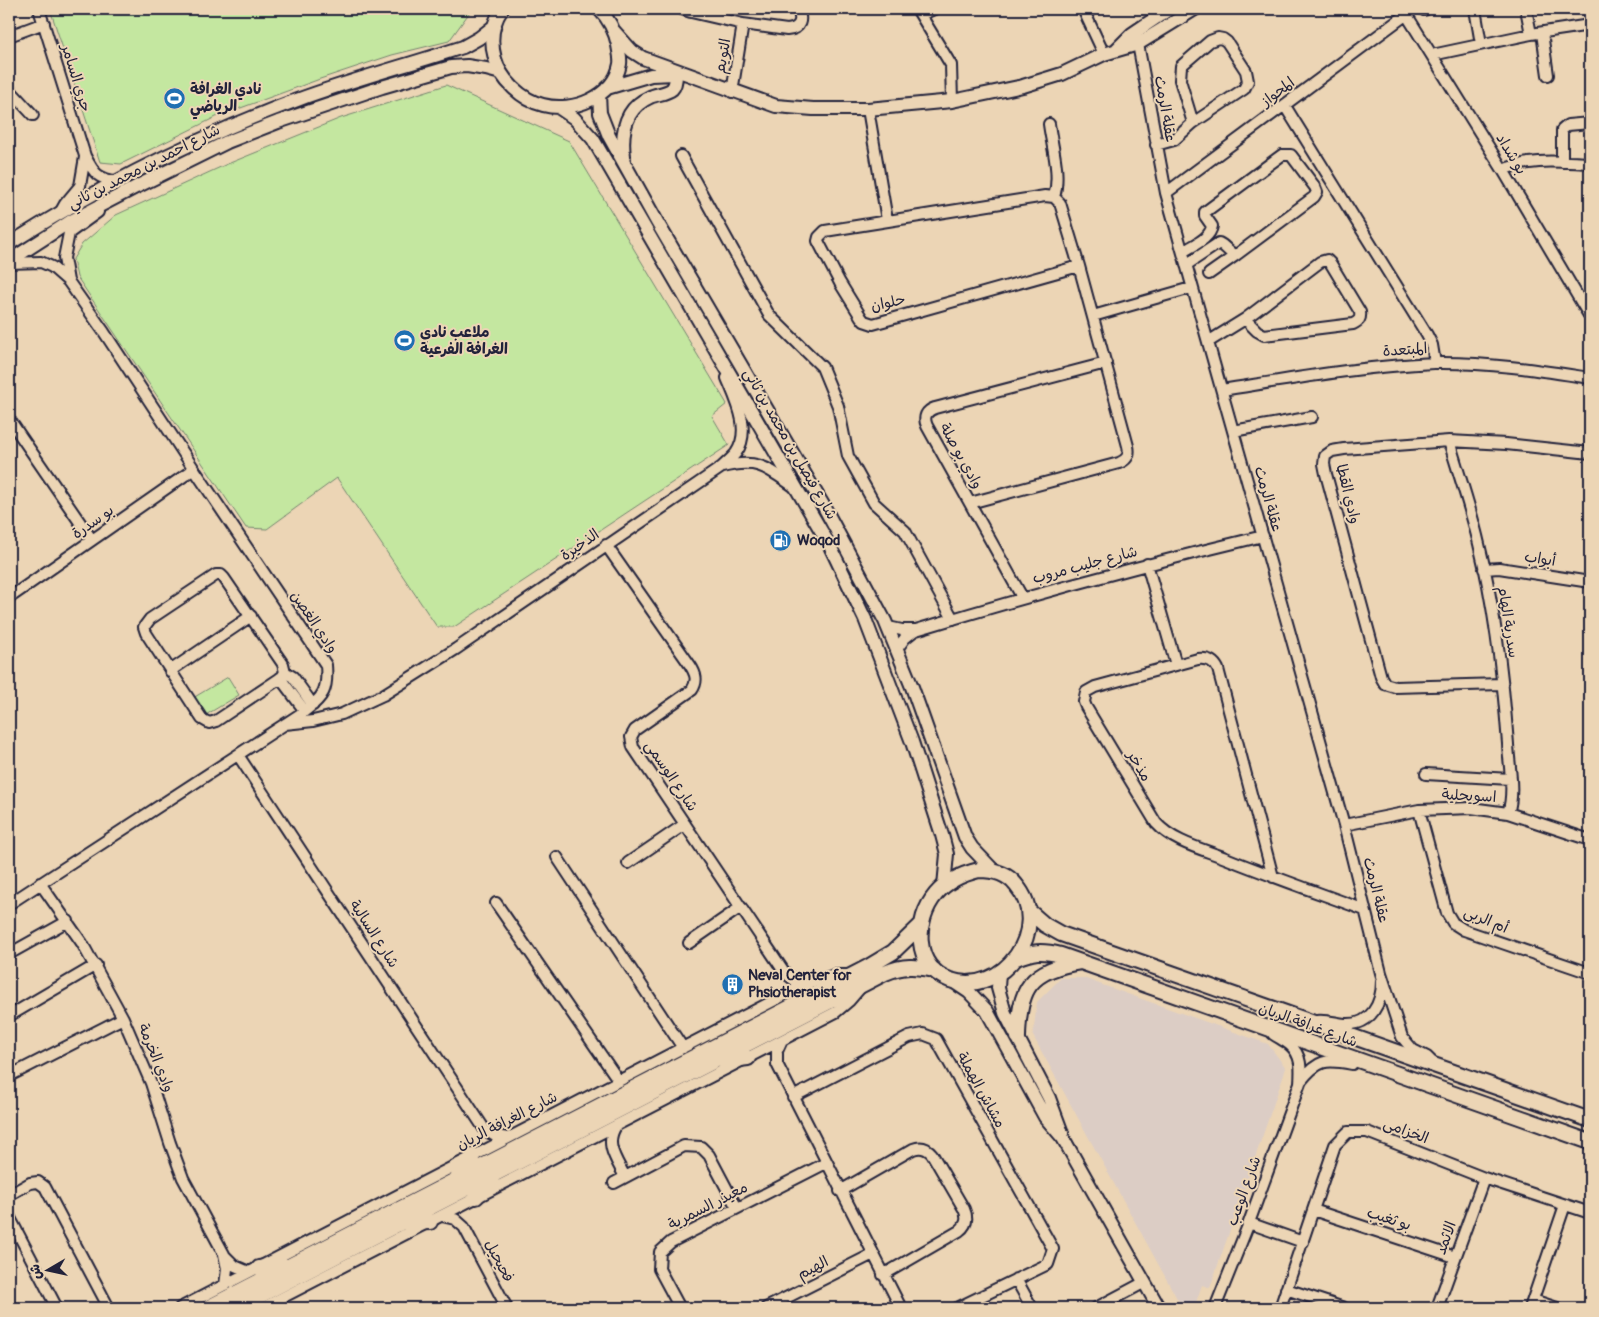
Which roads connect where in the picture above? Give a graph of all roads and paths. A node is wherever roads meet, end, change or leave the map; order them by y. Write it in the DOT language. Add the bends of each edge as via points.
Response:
graph roads {
  1 [pos="39,9"];
  2 [pos="502,9"];
  3 [pos="599,9"];
  4 [pos="682,9"];
  5 [pos="797,9"];
  6 [pos="934,9"];
  7 [pos="1083,9"];
  8 [pos="1169,9"];
  9 [pos="1195,9"];
  10 [pos="1475,9"];
  11 [pos="1526,9"];
  12 [pos="1405,11"];
  13 [pos="919,12"];
  14 [pos="44,23"];
  15 [pos="744,24"];
  16 [pos="1590,25"];
  17 [pos="493,27"];
  18 [pos="614,31"];
  19 [pos="1536,34"];
  20 [pos="9,36"];
  21 [pos="1135,39"];
  22 [pos="1481,44"];
  23 [pos="1110,52"];
  24 [pos="1432,55"];
  25 [pos="501,73"];
  26 [pos="682,75"];
  27 [pos="1548,75"];
  28 [pos="9,89"];
  29 [pos="603,92"];
  30 [pos="732,92"];
  31 [pos="952,101"];
  32 [pos="1285,106"];
  33 [pos="558,107"];
  34 [pos="868,110"];
  35 [pos="34,115"];
  36 [pos="1193,123"];
  37 [pos="1590,123"];
  38 [pos="1049,124"];
  39 [pos="1156,145"];
  40 [pos="85,156"];
  41 [pos="681,156"];
  42 [pos="1562,162"];
  43 [pos="624,163"];
  44 [pos="1590,163"];
  45 [pos="1503,170"];
  46 [pos="121,187"];
  47 [pos="1166,193"];
  48 [pos="1054,197"];
  49 [pos="1205,212"];
  50 [pos="60,214"];
  51 [pos="887,220"];
  52 [pos="1196,220"];
  53 [pos="9,244"];
  54 [pos="1182,252"];
  55 [pos="1236,255"];
  56 [pos="9,262"];
  57 [pos="1186,265"];
  58 [pos="1079,266"];
  59 [pos="1209,274"];
  60 [pos="68,281"];
  61 [pos="1192,288"];
  62 [pos="1093,316"];
  63 [pos="1590,317"];
  64 [pos="1245,319"];
  65 [pos="1208,342"];
  66 [pos="713,345"];
  67 [pos="1106,363"];
  68 [pos="1435,363"];
  69 [pos="1590,378"];
  70 [pos="1222,390"];
  71 [pos="1312,417"];
  72 [pos="9,418"];
  73 [pos="1233,431"];
  74 [pos="1449,441"];
  75 [pos="1590,453"];
  76 [pos="722,467"];
  77 [pos="194,469"];
  78 [pos="797,488"];
  79 [pos="970,503"];
  80 [pos="1263,536"];
  81 [pos="92,540"];
  82 [pos="606,545"];
  83 [pos="1147,564"];
  84 [pos="1484,569"];
  85 [pos="1590,582"];
  86 [pos="9,598"];
  87 [pos="1022,598"];
  88 [pos="251,616"];
  89 [pos="953,618"];
  90 [pos="888,627"];
  91 [pos="916,630"];
  92 [pos="898,649"];
  93 [pos="1176,665"];
  94 [pos="170,671"];
  95 [pos="282,675"];
  96 [pos="1502,684"];
  97 [pos="309,708"];
  98 [pos="284,724"];
  99 [pos="238,755"];
  100 [pos="1426,774"];
  101 [pos="1510,779"];
  102 [pos="1419,810"];
  103 [pos="1508,813"];
  104 [pos="685,824"];
  105 [pos="1344,825"];
  106 [pos="1590,840"];
  107 [pos="557,857"];
  108 [pos="628,863"];
  109 [pos="994,871"];
  110 [pos="1273,877"];
  111 [pos="40,883"];
  112 [pos="944,886"];
  113 [pos="496,903"];
  114 [pos="9,904"];
  115 [pos="741,907"];
  116 [pos="1365,910"];
  117 [pos="1030,912"];
  118 [pos="68,921"];
  119 [pos="920,926"];
  120 [pos="689,943"];
  121 [pos="9,954"];
  122 [pos="1014,959"];
  123 [pos="1083,962"];
  124 [pos="96,965"];
  125 [pos="934,970"];
  126 [pos="999,972"];
  127 [pos="1382,973"];
  128 [pos="1590,974"];
  129 [pos="852,975"];
  130 [pos="951,980"];
  131 [pos="802,986"];
  132 [pos="861,986"];
  133 [pos="9,1016"];
  134 [pos="123,1018"];
  135 [pos="1314,1022"];
  136 [pos="1270,1029"];
  137 [pos="1018,1037"];
  138 [pos="782,1040"];
  139 [pos="683,1048"];
  140 [pos="752,1056"];
  141 [pos="714,1062"];
  142 [pos="1367,1063"];
  143 [pos="777,1064"];
  144 [pos="1434,1065"];
  145 [pos="9,1076"];
  146 [pos="619,1081"];
  147 [pos="1300,1083"];
  148 [pos="1046,1091"];
  149 [pos="793,1097"];
  150 [pos="1034,1097"];
  151 [pos="1590,1120"];
  152 [pos="616,1126"];
  153 [pos="485,1130"];
  154 [pos="541,1134"];
  155 [pos="514,1135"];
  156 [pos="1063,1138"];
  157 [pos="589,1140"];
  158 [pos="1590,1142"];
  159 [pos="610,1149"];
  160 [pos="478,1154"];
  161 [pos="826,1163"];
  162 [pos="496,1174"];
  163 [pos="625,1177"];
  164 [pos="1484,1178"];
  165 [pos="453,1180"];
  166 [pos="614,1183"];
  167 [pos="840,1191"];
  168 [pos="9,1196"];
  169 [pos="472,1200"];
  170 [pos="1566,1205"];
  171 [pos="737,1208"];
  172 [pos="1313,1210"];
  173 [pos="1590,1213"];
  174 [pos="9,1216"];
  175 [pos="436,1219"];
  176 [pos="1249,1223"];
  177 [pos="400,1224"];
  178 [pos="464,1228"];
  179 [pos="1303,1242"];
  180 [pos="224,1254"];
  181 [pos="873,1254"];
  182 [pos="1456,1257"];
  183 [pos="292,1264"];
  184 [pos="254,1270"];
  185 [pos="884,1275"];
  186 [pos="1016,1279"];
  187 [pos="1145,1282"];
  188 [pos="225,1285"];
  189 [pos="1286,1289"];
  190 [pos="211,1293"];
  191 [pos="784,1304"];
  192 [pos="1531,1304"];
  193 [pos="57,1308"];
  194 [pos="109,1308"];
  195 [pos="180,1308"];
  196 [pos="201,1308"];
  197 [pos="207,1308"];
  198 [pos="236,1308"];
  199 [pos="262,1308"];
  200 [pos="507,1308"];
  201 [pos="680,1308"];
  202 [pos="766,1308"];
  203 [pos="901,1308"];
  204 [pos="957,1308"];
  205 [pos="1032,1308"];
  206 [pos="1096,1308"];
  207 [pos="1159,1308"];
  208 [pos="1215,1308"];
  209 [pos="1280,1308"];
  210 [pos="1344,1308"];
  211 [pos="1437,1308"];
  212 [pos="1556,1308"];
  1 -- 14 [label="street, جري السامر"];
  2 -- 17 [label="street"];
  3 -- 18 [label="street"];
  4 -- 15 [label="street, التويم"];
  5 -- 15 [label="street, التويم" via="801,22 793,30"];
  6 -- 13 [label="street"];
  7 -- 23 [label="street"];
  8 -- 21 [label="street"];
  9 -- 21 [label="street"];
  10 -- 22 [label="street"];
  11 -- 19 [label="street"];
  12 -- 24 [label="street, بو شداد"];
  12 -- 32 [label="street, المحواز"];
  13 -- 31 [label="street" via="951,66"];
  14 -- 20 [label="street"];
  14 -- 40 [label="street, جري السامر"];
  15 -- 30 [label="street, التويم"];
  16 -- 19 [label="street"];
  17 -- 25 [label="street" via="492,48"];
  17 -- 46 [label="street, شارع احمد بن محمد بن ثاني" via="463,46 258,116 165,157"];
  18 -- 26 [label="street" via="636,55"];
  18 -- 29 [label="street" via="620,64 616,76"];
  19 -- 22 [label="street"];
  19 -- 27 [label="street"];
  21 -- 23 [label="street"];
  21 -- 39 [label="street, عقلة الرمث"];
  22 -- 24 [label="street"];
  23 -- 31 [label="street" via="1062,74 1024,86"];
  24 -- 45 [label="street, بو شداد"];
  25 -- 33 [label="street" via="524,97"];
  25 -- 46 [label="street, شارع احمد بن محمد بن ثاني" via="458,66 382,87 286,119"];
  26 -- 29 [label="street" via="651,75"];
  26 -- 30 [label="street"];
  26 -- 43 [label="street" via="673,88 640,102 629,113 622,139"];
  28 -- 35 [label="street"];
  29 -- 33 [label="street" via="578,104"];
  29 -- 43 [label="street, شارع فيصل بن محمد بن ثاني" via="602,119"];
  30 -- 34 [label="street" via="776,106"];
  31 -- 34 [label="street"];
  32 -- 47 [label="street, المحواز"];
  32 -- 68 [label="street" via="1427,335"];
  33 -- 66 [label="street, شارع فيصل بن محمد بن ثاني" via="574,118 593,139"];
  34 -- 51 [label="street"];
  36 -- 36 [label="street" via="1247,85 1246,71 1223,39 1210,41 1181,66 1180,80"];
  36 -- 39 [label="street" via="1174,140"];
  37 -- 42 [label="street" via="1568,125 1562,130"];
  38 -- 48 [label="street" via="1057,176"];
  39 -- 47 [label="street, عقلة الرمث"];
  40 -- 46 [label="street, جري السامر" via="96,175"];
  40 -- 50 [label="street, جري السامر" via="80,186"];
  41 -- 89 [label="street" via="769,315 822,367 838,406 848,456 874,503 905,531"];
  42 -- 44 [label="street"];
  42 -- 45 [label="street" via="1526,162"];
  43 -- 90 [label="street, شارع فيصل بن محمد بن ثاني" via="828,513"];
  45 -- 63 [label="street, بو شداد"];
  46 -- 50 [label="street, شارع احمد بن محمد بن ثاني"];
  46 -- 56 [label="street, شارع احمد بن محمد بن ثاني"];
  46 -- 60 [label="street, وادي الغصن" via="69,233 64,258"];
  47 -- 54 [label="street, عقلة الرمث"];
  48 -- 51 [label="street, حلوان" via="1038,196"];
  48 -- 58 [label="street" via="1063,211"];
  49 -- 52 [label="street"];
  49 -- 54 [label="street" via="1211,231"];
  49 -- 55 [label="street" via="1282,155 1291,155 1317,192"];
  50 -- 53 [label="street, شارع احمد بن محمد بن ثاني"];
  51 -- 58 [label="street, حلوان" via="825,231 818,241 861,317 872,324"];
  54 -- 57 [label="street, عقلة الرمث"];
  55 -- 57 [label="street" via="1230,254 1219,243"];
  55 -- 59 [label="street"];
  56 -- 60 [label="street, وادي الغصن" via="41,262"];
  57 -- 61 [label="street, عقلة الرمث"];
  58 -- 62 [label="street"];
  60 -- 77 [label="street, وادي الغصن"];
  61 -- 62 [label="street"];
  61 -- 65 [label="street, عقلة الرمث"];
  62 -- 67 [label="street"];
  64 -- 64 [label="street" via="1327,260 1361,317 1354,324 1264,335"];
  64 -- 65 [label="street"];
  65 -- 70 [label="street, عقلة الرمث"];
  66 -- 76 [label="street, الذخيرة" via="743,422 742,440 736,453"];
  66 -- 78 [label="street, شارع فيصل بن محمد بن ثاني"];
  67 -- 79 [label="street" via="1128,457 1124,461"];
  67 -- 79 [label="street, وادي بو صلة" via="935,408 927,413 925,422"];
  68 -- 69 [label="street, المبتعدة" via="1513,367"];
  68 -- 70 [label="street, المبتعدة" via="1361,369"];
  70 -- 73 [label="street, عقلة الرمث"];
  71 -- 73 [label="street"];
  72 -- 81 [label="street"];
  73 -- 80 [label="street, عقلة الرمث"];
  74 -- 75 [label="street, وادي القطا"];
  74 -- 84 [label="street, سدرية الهام"];
  74 -- 96 [label="street, وادي القطا" via="1332,451 1324,459 1326,474 1385,684 1395,687"];
  76 -- 78 [label="street, الذخيرة" via="740,462 754,463"];
  76 -- 82 [label="street, الذخيرة"];
  77 -- 81 [label="street, بو سدرة"];
  77 -- 97 [label="street, وادي الغصن" via="326,665 327,681 319,700"];
  78 -- 112 [label="street, شارع فيصل بن محمد بن ثاني" via="830,546 865,619 912,742 947,854"];
  79 -- 87 [label="street, وادي بو صلة"];
  80 -- 83 [label="street, شارع جليب مروب"];
  80 -- 105 [label="street, عقلة الرمث"];
  81 -- 86 [label="street, بو سدرة"];
  82 -- 98 [label="street, الذخيرة" via="384,695 356,708 313,721"];
  82 -- 104 [label="street, شارع الوسمي" via="696,676 692,690 634,730 631,737 633,747"];
  83 -- 87 [label="street, شارع جليب مروب"];
  83 -- 93 [label="street"];
  84 -- 85 [label="street, أبواب" via="1500,568"];
  84 -- 96 [label="street, سدرية الهام"];
  87 -- 89 [label="street, شارع جليب مروب"];
  88 -- 94 [label="street"];
  88 -- 94 [label="street" via="219,574 150,619 145,630"];
  88 -- 95 [label="street" via="284,666"];
  89 -- 91 [label="street, شارع جليب مروب"];
  90 -- 91 [label="street, شارع جليب مروب"];
  90 -- 92 [label="street, شارع فيصل بن محمد بن ثاني"];
  91 -- 92 [label="street, شارع جليب مروب"];
  92 -- 109 [label="street, شارع فيصل بن محمد بن ثاني" via="958,821 972,848"];
  93 -- 110 [label="street, مذخر" via="1205,658 1218,669"];
  93 -- 110 [label="street, مذخر" via="1090,688 1084,697 1086,706 1162,830"];
  94 -- 95 [label="street" via="208,723 216,721"];
  95 -- 97 [label="street" via="293,677"];
  96 -- 101 [label="street, سدرية الهام"];
  97 -- 98 [label="street, وادي الغصن"];
  98 -- 99 [label="street, وادي الغصن"];
  99 -- 111 [label="street, وادي الغصن"];
  99 -- 153 [label="street, شارع السالية"];
  100 -- 101 [label="street"];
  101 -- 103 [label="street, سدرية الهام"];
  102 -- 103 [label="street, اسويحلية" via="1471,808"];
  102 -- 105 [label="street, اسويحلية"];
  102 -- 128 [label="street, أم الربى" via="1447,913 1453,923 1464,930"];
  103 -- 106 [label="street, اسويحلية"];
  104 -- 108 [label="street"];
  104 -- 115 [label="street, شارع الوسمي"];
  105 -- 116 [label="street, عقلة الرمث"];
  107 -- 139 [label="street"];
  109 -- 112 [label="main road" via="971,872"];
  109 -- 117 [label="main road" via="1013,881 1025,897"];
  110 -- 116 [label="street, مذخر"];
  111 -- 114 [label="street, وادي الغصن"];
  111 -- 118 [label="street, وادي الخرمة"];
  112 -- 119 [label="main road" via="931,900"];
  113 -- 146 [label="street"];
  115 -- 120 [label="street"];
  115 -- 131 [label="street, شارع الوسمي" via="785,973"];
  116 -- 127 [label="street, عقلة الرمث"];
  117 -- 122 [label="main road" via="1026,936"];
  117 -- 135 [label="main road, شارع غرافة الريان" via="1061,934"];
  118 -- 121 [label="street"];
  118 -- 124 [label="street, وادي الخرمة"];
  119 -- 125 [label="main road" via="922,951"];
  119 -- 129 [label="main road, شارع الغرافة الريان" via="885,958"];
  122 -- 123 [label="main road, شارع غرافة الريان" via="1040,951"];
  122 -- 126 [label="main road"];
  123 -- 136 [label="main road, شارع غرافة الريان"];
  123 -- 137 [label="main road" via="1050,969 1030,985 1019,1010"];
  124 -- 133 [label="street"];
  124 -- 134 [label="street, وادي الخرمة"];
  125 -- 130 [label="main road"];
  125 -- 132 [label="main road" via="903,967"];
  126 -- 130 [label="main road" via="974,983"];
  126 -- 137 [label="street" via="1001,1003"];
  127 -- 135 [label="street, عقلة الرمث" via="1380,1001 1367,1018 1349,1024 1323,1020"];
  127 -- 144 [label="street, عقلة الرمث" via="1402,1038"];
  129 -- 131 [label="street, شارع الغرافة الريان" via="834,975"];
  129 -- 154 [label="main road, شارع الغرافة الريان"];
  130 -- 150 [label="street" via="969,992 987,1011"];
  131 -- 139 [label="street, شارع الغرافة الريان"];
  132 -- 138 [label="street" via="841,1009"];
  132 -- 141 [label="main road"];
  134 -- 145 [label="street"];
  134 -- 180 [label="street, وادي الخرمة" via="151,1083 183,1178"];
  135 -- 144 [label="main road, شارع غرافة الريان"];
  136 -- 142 [label="main road, شارع غرافة الريان"];
  136 -- 147 [label="street, شارع الوعب" via="1292,1046 1298,1055"];
  137 -- 148 [label="street"];
  138 -- 140 [label="street"];
  138 -- 143 [label="street"];
  139 -- 146 [label="street, شارع الغرافة الريان"];
  140 -- 141 [label="main road"];
  140 -- 143 [label="street" via="767,1056"];
  140 -- 152 [label="street"];
  141 -- 162 [label="main road"];
  142 -- 147 [label="street, شارع الوعب" via="1322,1063 1308,1072"];
  142 -- 158 [label="main road, شارع غرافة الريان"];
  143 -- 149 [label="street"];
  144 -- 151 [label="main road, شارع غرافة الريان"];
  146 -- 155 [label="street, شارع الغرافة الريان"];
  147 -- 176 [label="street, شارع الوعب"];
  148 -- 150 [label="street"];
  148 -- 156 [label="street"];
  149 -- 161 [label="street"];
  149 -- 186 [label="street, مشاش الهملة" via="909,1037 924,1034 936,1039 1053,1249 1048,1264"];
  150 -- 156 [label="street" via="1045,1117"];
  152 -- 157 [label="street"];
  152 -- 159 [label="street" via="611,1135"];
  153 -- 155 [label="street" via="495,1136"];
  153 -- 160 [label="street" via="486,1140"];
  154 -- 155 [label="main road"];
  154 -- 165 [label="main road, شارع الغرافة الريان"];
  155 -- 160 [label="street, شارع الغرافة الريان"];
  156 -- 187 [label="street"];
  157 -- 159 [label="street" via="602,1142"];
  157 -- 169 [label="street"];
  159 -- 163 [label="street"];
  160 -- 165 [label="main road"];
  160 -- 184 [label="street, شارع الغرافة الريان"];
  161 -- 167 [label="street"];
  161 -- 171 [label="street, معيذر السمرية"];
  162 -- 169 [label="main road"];
  162 -- 177 [label="main road"];
  163 -- 166 [label="street"];
  163 -- 171 [label="street" via="684,1146 701,1147 710,1155"];
  164 -- 170 [label="street, الخزامى"];
  164 -- 172 [label="street, الخزامى" via="1366,1132 1348,1132 1335,1144"];
  164 -- 182 [label="street, الاثمد"];
  165 -- 183 [label="main road, شارع الغرافة الريان"];
  167 -- 181 [label="street"];
  167 -- 185 [label="street" via="913,1149 926,1148 964,1210 967,1219 963,1228"];
  168 -- 194 [label="street" via="30,1183 38,1182 45,1187"];
  169 -- 175 [label="street"];
  169 -- 178 [label="street" via="464,1211"];
  170 -- 173 [label="street, الخزامى"];
  170 -- 192 [label="street"];
  171 -- 201 [label="street, معيذر السمرية" via="671,1242 660,1252 659,1269"];
  172 -- 179 [label="street, الخزامى"];
  172 -- 182 [label="street, بو ثغيب"];
  174 -- 193 [label="street"];
  175 -- 177 [label="main road"];
  175 -- 178 [label="street" via="454,1219"];
  175 -- 199 [label="street"];
  176 -- 179 [label="street"];
  176 -- 208 [label="street, شارع الوعب"];
  177 -- 198 [label="main road"];
  178 -- 200 [label="street, فحيحيل"];
  179 -- 189 [label="street, الخزامى"];
  180 -- 184 [label="street, وادي الخرمة" via="235,1266"];
  180 -- 188 [label="street, وادي الخرمة"];
  181 -- 185 [label="street"];
  181 -- 191 [label="street, الهيم"];
  182 -- 211 [label="street, الاثمد"];
  183 -- 184 [label="main road"];
  183 -- 197 [label="main road, شارع الغرافة الريان"];
  184 -- 188 [label="street, شارع الغرافة الريان"];
  185 -- 203 [label="street"];
  186 -- 204 [label="street, مشاش الهملة"];
  186 -- 205 [label="street"];
  187 -- 206 [label="street"];
  187 -- 207 [label="street"];
  188 -- 190 [label="street, شارع الغرافة الريان"];
  189 -- 209 [label="street, الخزامى"];
  189 -- 210 [label="street"];
  190 -- 195 [label="street, شارع الغرافة الريان"];
  190 -- 196 [label="main road"];
  191 -- 202 [label="street, الهيم"];
  192 -- 212 [label="street"];
}
